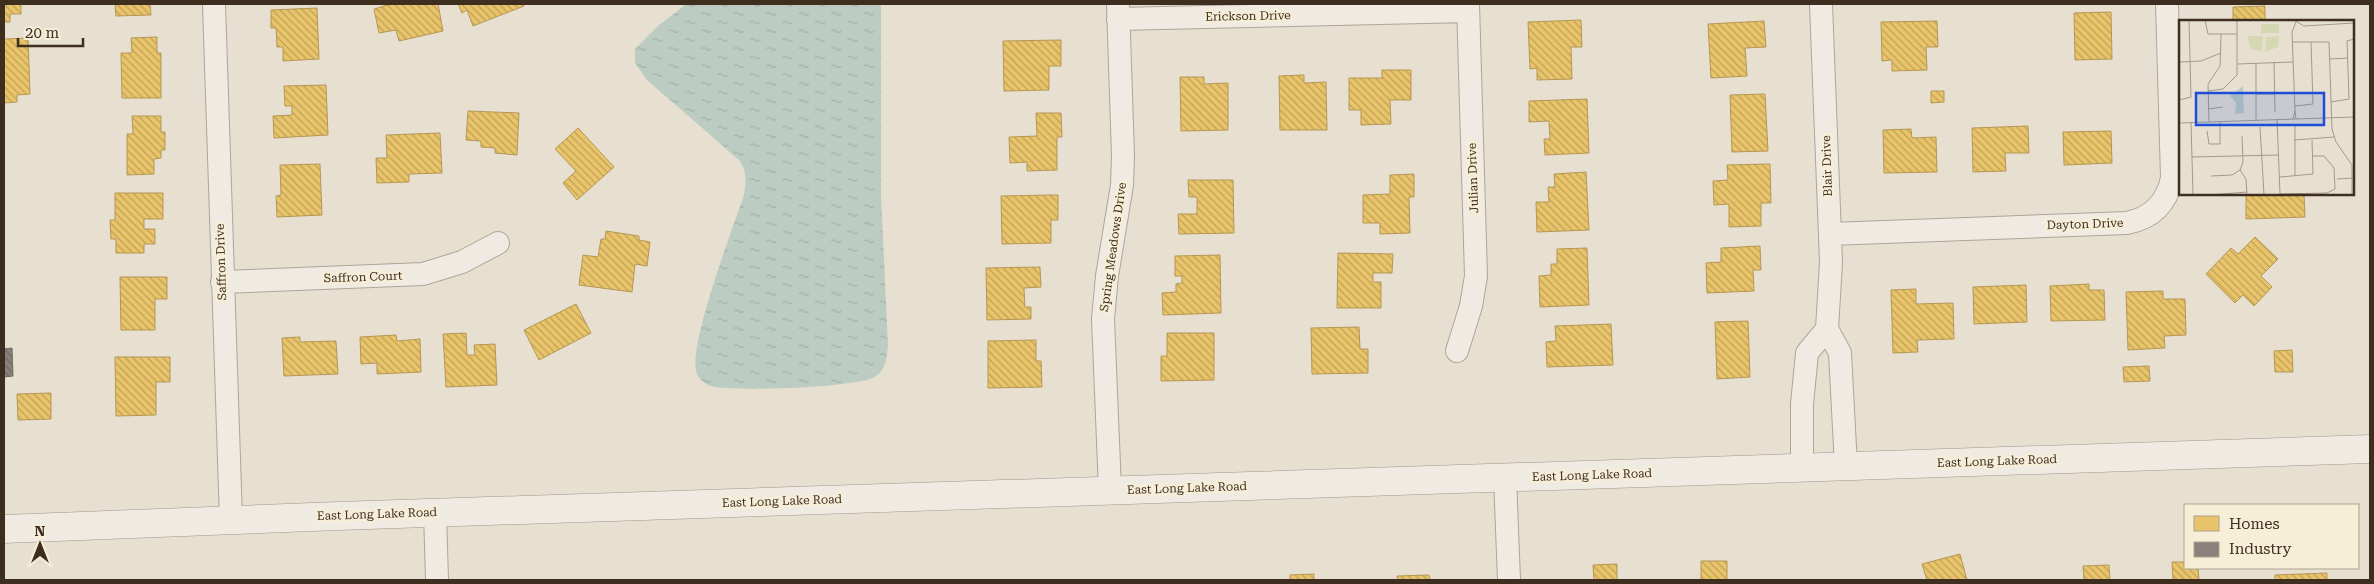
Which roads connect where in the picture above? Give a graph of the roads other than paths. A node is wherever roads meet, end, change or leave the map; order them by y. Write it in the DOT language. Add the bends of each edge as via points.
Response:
graph roads {
  1 [pos="214,4"];
  2 [pos="1821,4"];
  3 [pos="2167,4"];
  4 [pos="1468,7"];
  5 [pos="1118,12"];
  6 [pos="1830,234"];
  7 [pos="498,243"];
  8 [pos="222,282"];
  9 [pos="1828,329"];
  10 [pos="1457,351"];
  11 [pos="2370,449"];
  12 [pos="1846,466"];
  13 [pos="1802,467"];
  14 [pos="1505,478"];
  15 [pos="1110,490"];
  16 [pos="435,512"];
  17 [pos="231,520"];
  18 [pos="4,529"];
  19 [pos="437,580"];
  20 [pos="1509,580"];
  1 -- 8 [label="street, Saffron Drive"];
  2 -- 6 [label="street, Blair Drive"];
  3 -- 6 [label="street, Dayton Drive" via="2172,178 2166,198 2148,216 2127,223"];
  4 -- 5 [label="street, Erickson Drive"];
  4 -- 10 [label="street, Julian Drive" via="1476,276 1471,306"];
  5 -- 15 [label="street, Spring Meadows Drive" via="1122,175 1103,318"];
  6 -- 9 [label="street, Blair Drive"];
  7 -- 8 [label="street, Saffron Court" via="462,262 423,274"];
  8 -- 17 [label="street, Saffron Drive"];
  9 -- 12 [label="street, Blair Drive" via="1840,354"];
  9 -- 13 [label="street" via="1807,354 1802,404"];
  11 -- 12 [label="main road, East Long Lake Road"];
  12 -- 13 [label="main road, East Long Lake Road"];
  13 -- 14 [label="main road, East Long Lake Road"];
  14 -- 15 [label="main road, East Long Lake Road"];
  14 -- 20 [label="street"];
  15 -- 16 [label="main road, East Long Lake Road"];
  16 -- 17 [label="main road, East Long Lake Road"];
  16 -- 19 [label="street"];
  17 -- 18 [label="main road, East Long Lake Road"];
}
